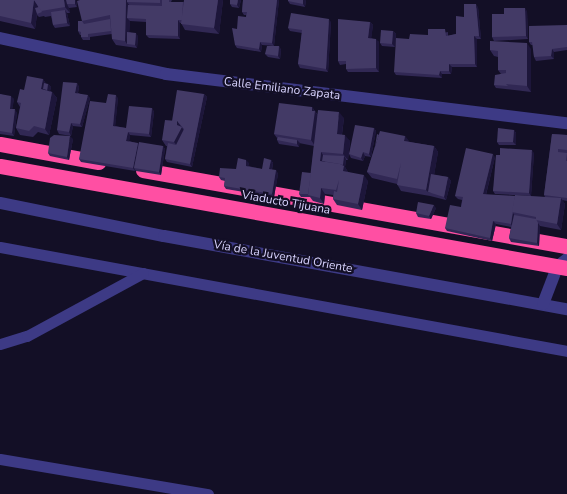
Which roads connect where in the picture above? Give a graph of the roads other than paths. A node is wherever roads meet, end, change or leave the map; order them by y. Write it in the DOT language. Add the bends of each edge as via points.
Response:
graph roads {
  1 [pos="0,38"];
  2 [pos="567,123"];
  3 [pos="0,144"];
  4 [pos="0,166"];
  5 [pos="0,203"];
  6 [pos="567,246"];
  7 [pos="0,247"];
  8 [pos="567,259"];
  9 [pos="567,268"];
  10 [pos="142,273"];
  11 [pos="543,304"];
  12 [pos="567,309"];
  13 [pos="0,344"];
  14 [pos="567,351"];
  15 [pos="0,458"];
  16 [pos="208,494"];
  1 -- 2 [label="street, Calle Emiliano Zapata" via="166,74"];
  3 -- 6 [label="highway, Viaducto Tijuana"];
  4 -- 9 [label="highway, Viaducto Tijuana, bridge"];
  5 -- 11 [label="street, Vía de la Juventud Oriente"];
  7 -- 10 [label="lane"];
  8 -- 11 [label="street" via="558,267"];
  10 -- 13 [label="lane" via="27,336"];
  10 -- 14 [label="lane"];
  11 -- 12 [label="street, Vía de la Juventud Oriente"];
  15 -- 16 [label="lane"];
}
